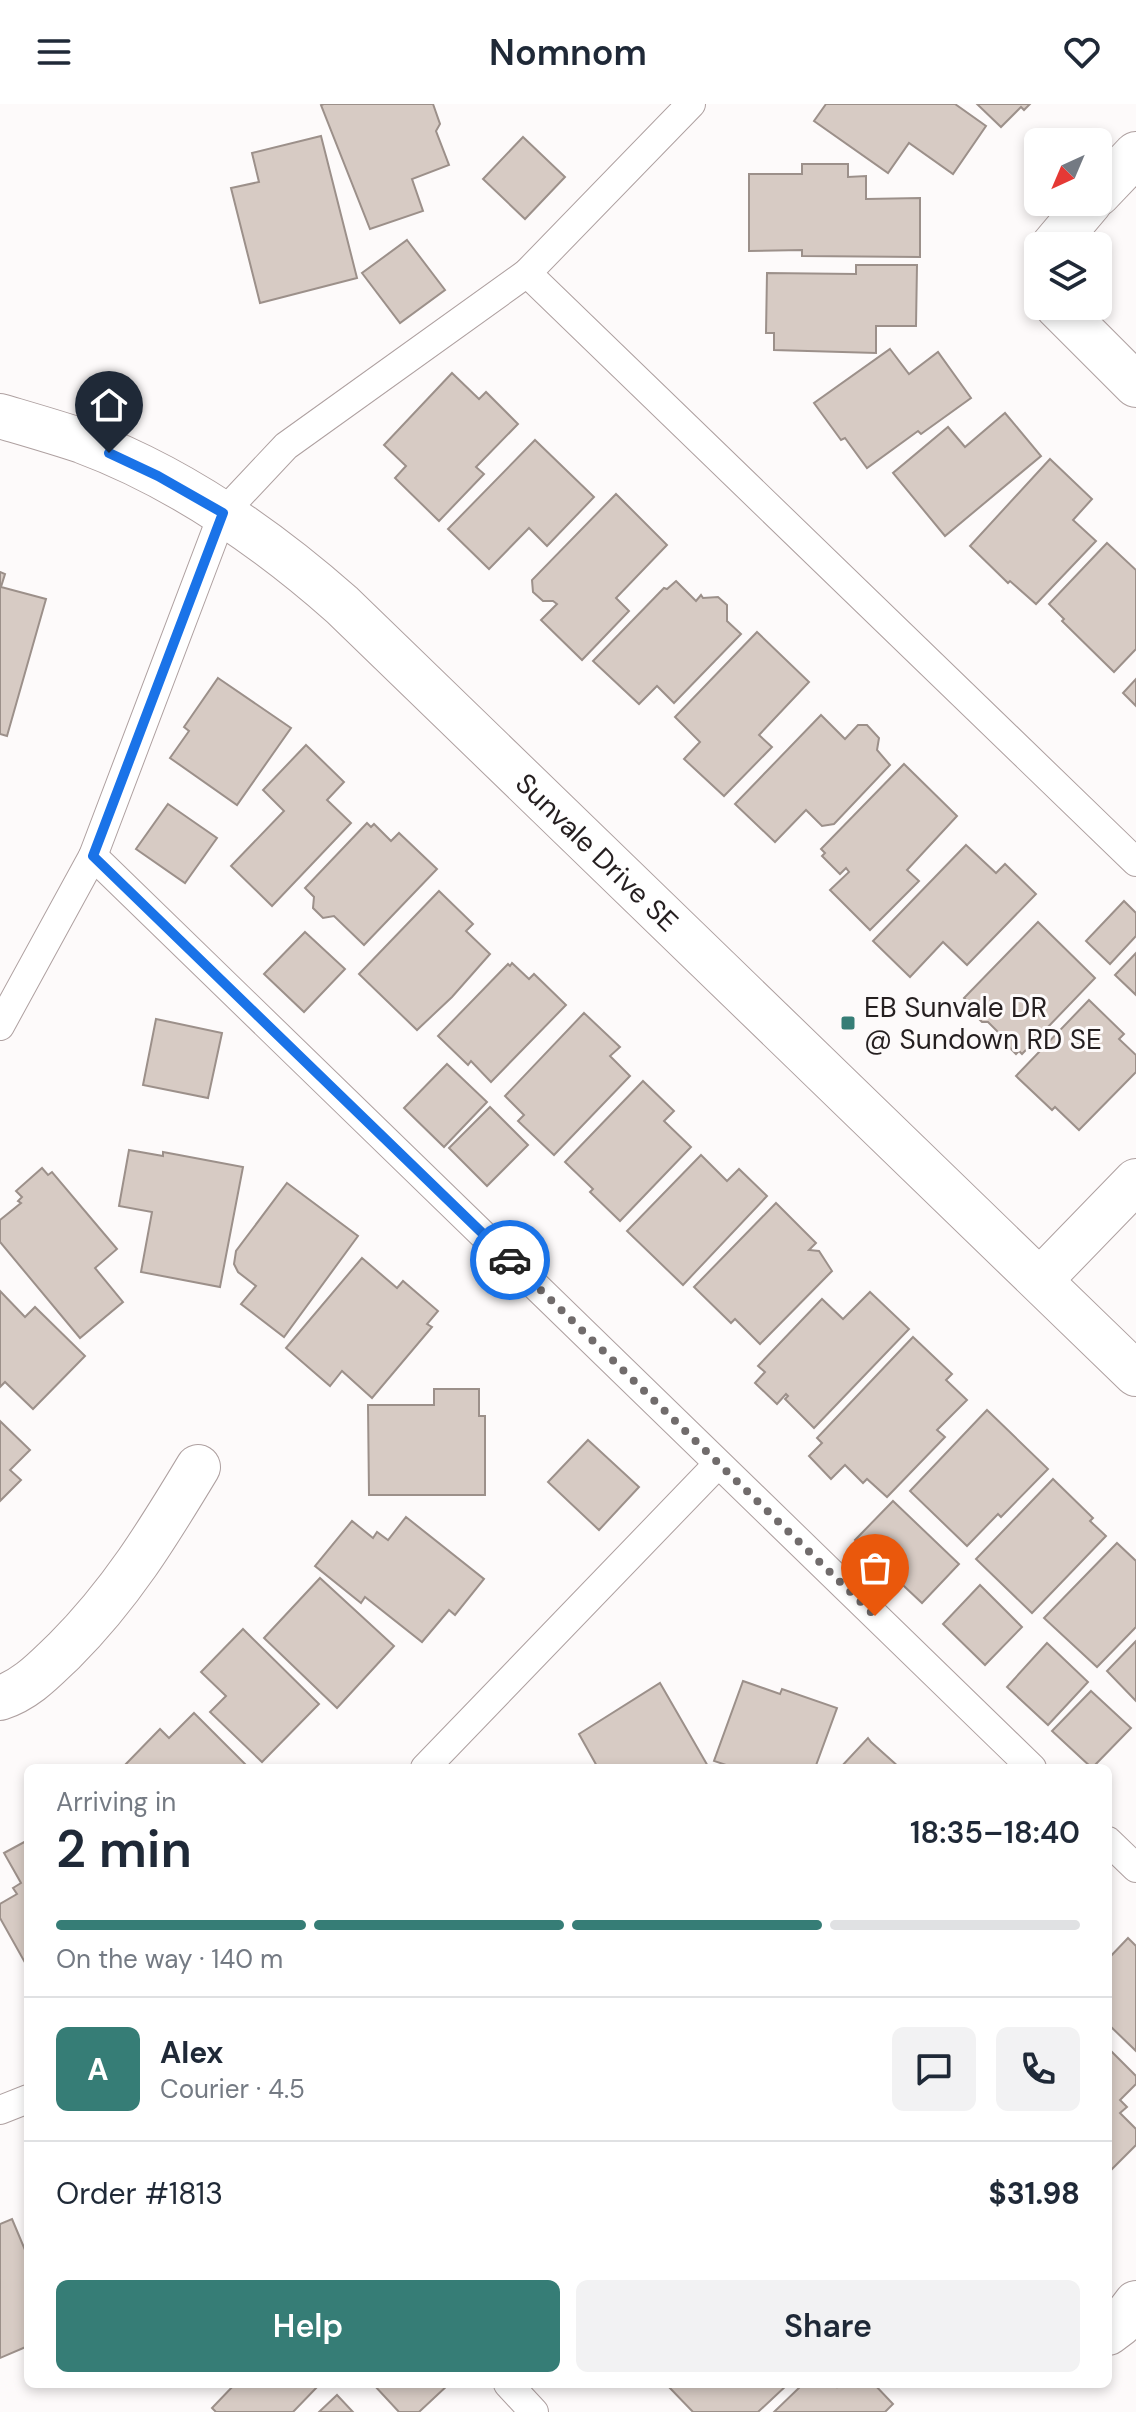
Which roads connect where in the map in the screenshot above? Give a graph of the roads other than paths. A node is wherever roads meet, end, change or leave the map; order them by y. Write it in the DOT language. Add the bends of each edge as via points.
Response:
graph roads {
  1 [pos="691,104"];
  2 [pos="1136,154"];
  3 [pos="1112,179"];
  4 [pos="1078,216"];
  5 [pos="1065,232"];
  6 [pos="527,273"];
  7 [pos="1071,320"];
  8 [pos="1136,385"];
  9 [pos="0,416"];
  10 [pos="223,513"];
  11 [pos="93,856"];
  12 [pos="1136,862"];
  13 [pos="0,1026"];
  14 [pos="1136,1181"];
  15 [pos="1040,1280"];
  16 [pos="1136,1374"];
  17 [pos="718,1464"];
  18 [pos="198,1467"];
  19 [pos="0,1698"];
  20 [pos="429,1764"];
  21 [pos="1028,1764"];
  22 [pos="1112,1845"];
  23 [pos="1136,1868"];
  24 [pos="24,2101"];
  25 [pos="0,2110"];
  26 [pos="1136,2303"];
  27 [pos="1112,2330"];
  28 [pos="512,2388"];
  29 [pos="534,2412"];
  1 -- 6 [label="lane"];
  2 -- 3 [label="street"];
  4 -- 5 [label="street"];
  6 -- 10 [label="lane" via="286,446"];
  6 -- 12 [label="lane"];
  7 -- 8 [label="street"];
  9 -- 10 [label="street, Sunvale Drive SE" via="84,442"];
  10 -- 11 [label="lane"];
  10 -- 15 [label="street, Sunvale Drive SE" via="342,605"];
  11 -- 13 [label="lane"];
  11 -- 17 [label="lane"];
  14 -- 15 [label="street"];
  15 -- 16 [label="street, Sunvale Drive SE"];
  17 -- 20 [label="lane"];
  17 -- 21 [label="lane"];
  18 -- 19 [label="street" via="148,1550 98,1617 32,1682"];
  22 -- 23 [label="lane"];
  24 -- 25 [label="lane"];
  26 -- 27 [label="street"];
  28 -- 29 [label="lane"];
}
